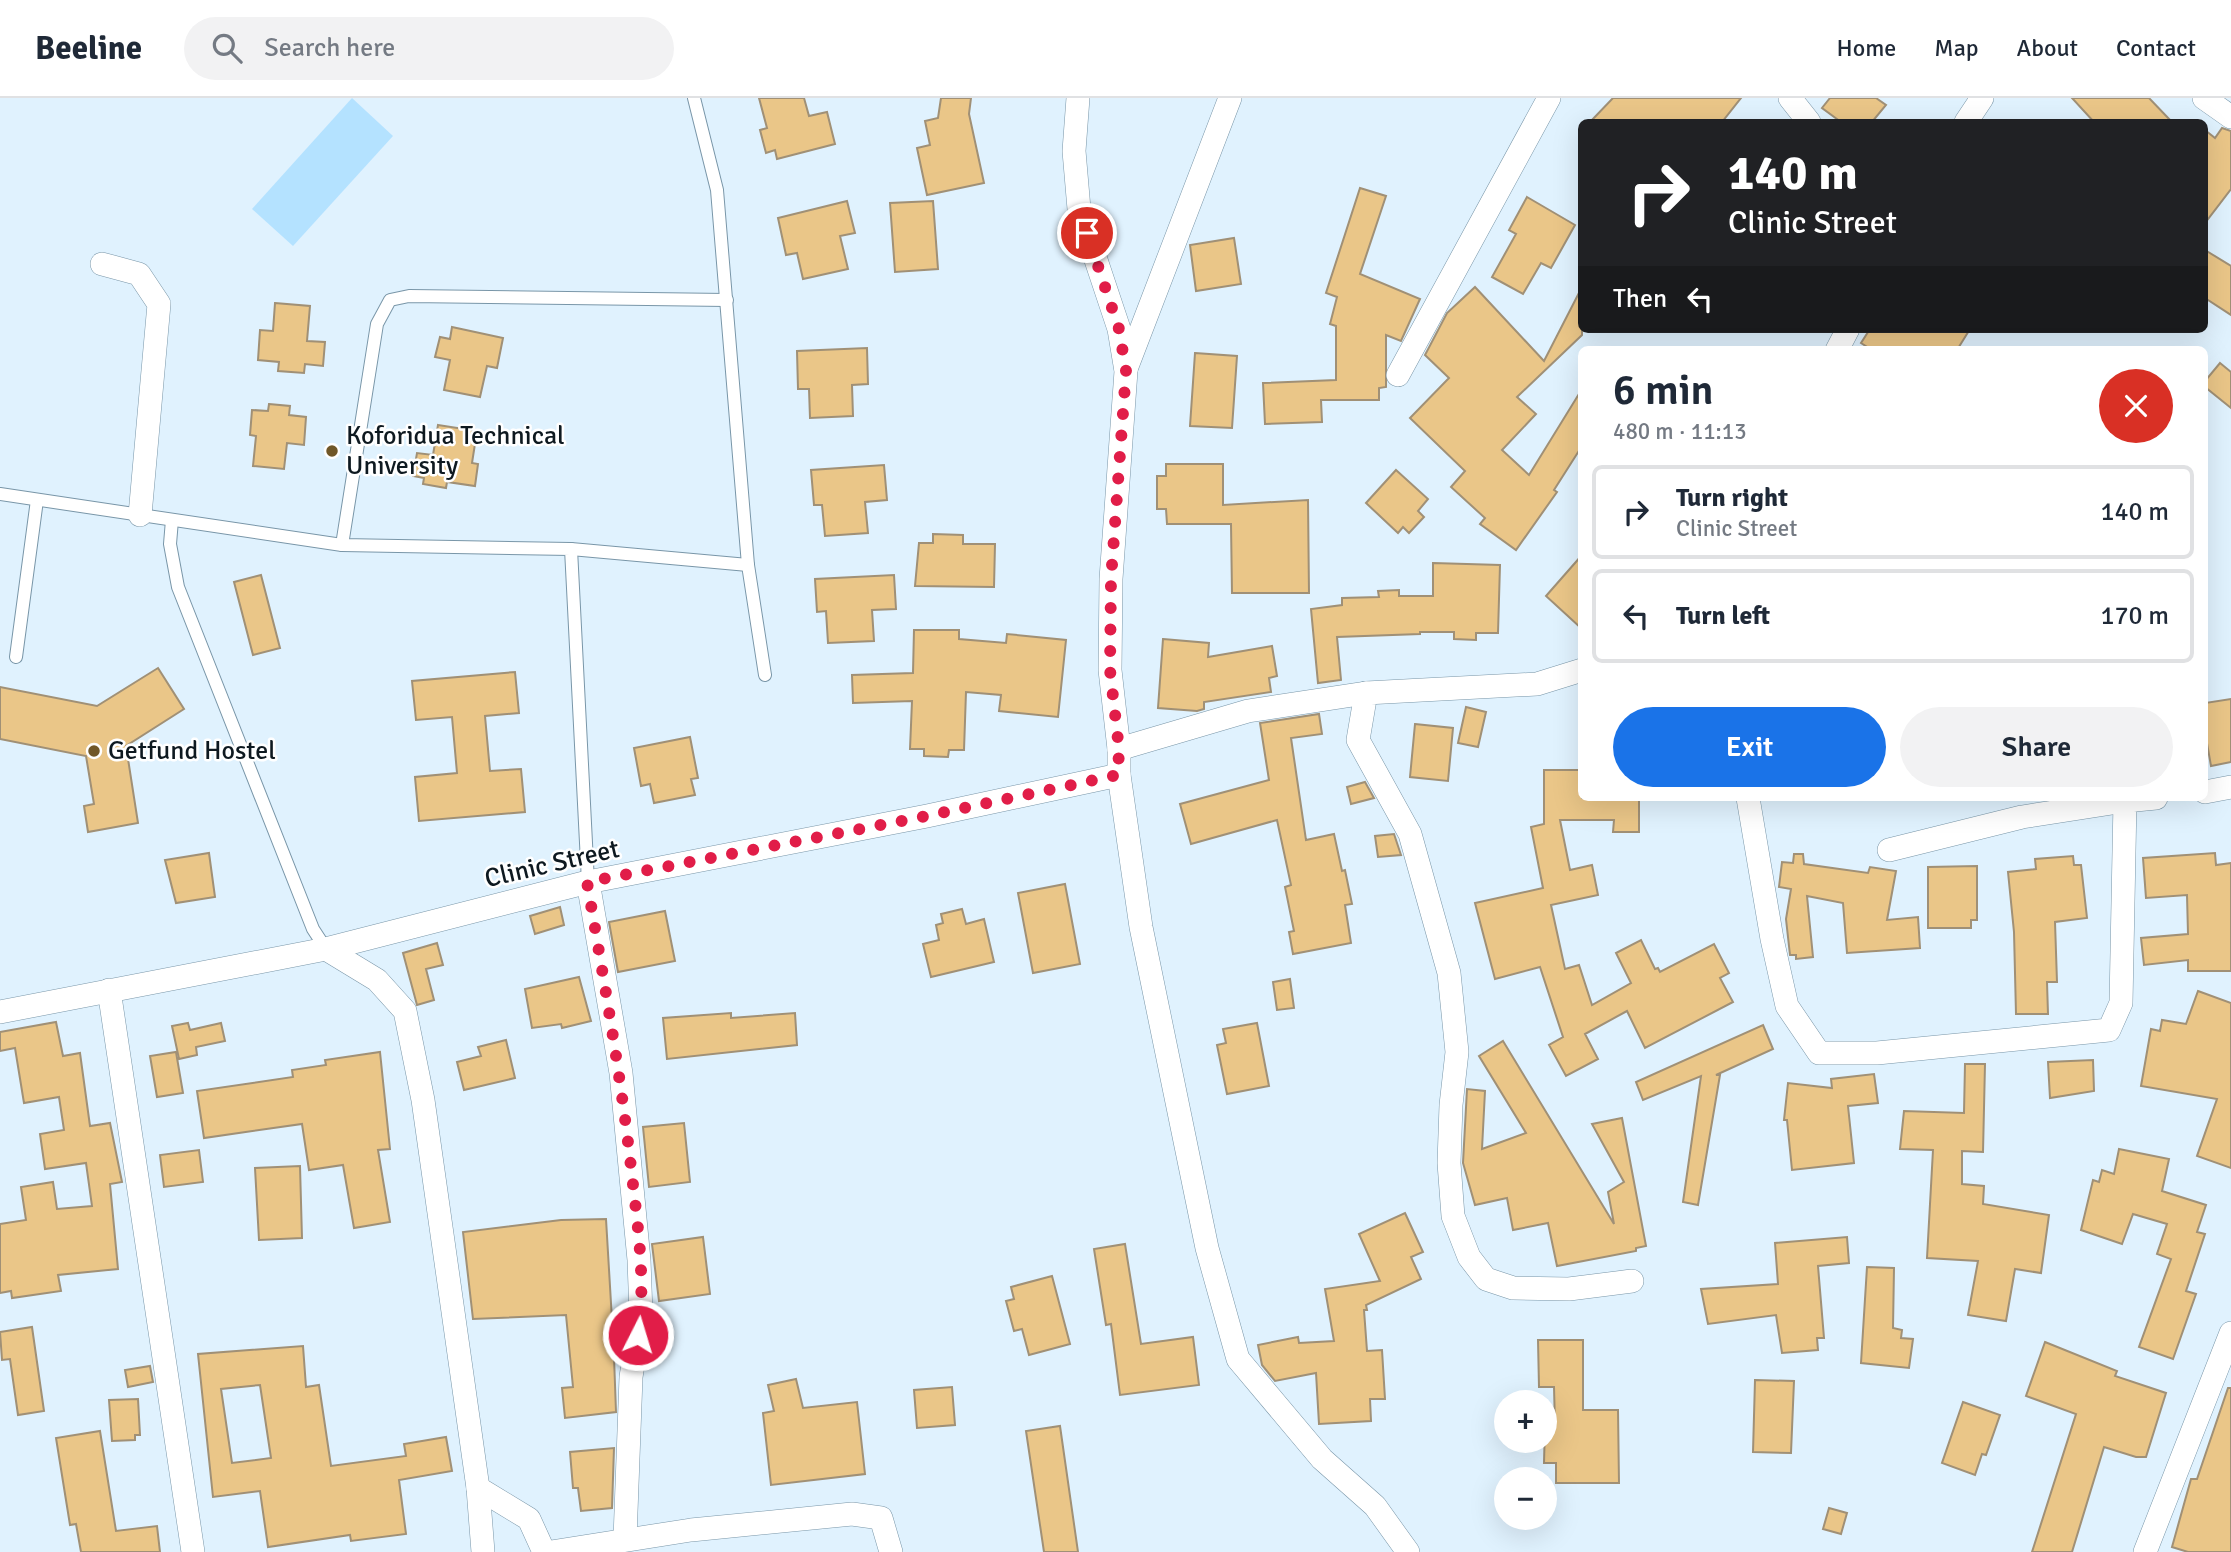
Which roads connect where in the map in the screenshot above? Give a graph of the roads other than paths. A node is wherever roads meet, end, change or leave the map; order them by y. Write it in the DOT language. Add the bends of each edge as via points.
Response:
graph roads {
  1 [pos="694,98"];
  2 [pos="1079,98"];
  3 [pos="1230,98"];
  4 [pos="1549,98"];
  5 [pos="1790,98"];
  6 [pos="1982,98"];
  7 [pos="2204,98"];
  8 [pos="2231,117"];
  9 [pos="1804,119"];
  10 [pos="1968,119"];
  11 [pos="102,264"];
  12 [pos="727,300"];
  13 [pos="1126,371"];
  14 [pos="1398,375"];
  15 [pos="0,494"];
  16 [pos="37,500"];
  17 [pos="140,515"];
  18 [pos="172,520"];
  19 [pos="342,545"];
  20 [pos="571,549"];
  21 [pos="748,565"];
  22 [pos="16,657"];
  23 [pos="1578,671"];
  24 [pos="765,675"];
  25 [pos="1366,693"];
  26 [pos="1119,749"];
  27 [pos="1118,775"];
  28 [pos="2231,787"];
  29 [pos="2208,791"];
  30 [pos="1749,801"];
  31 [pos="2125,801"];
  32 [pos="1889,850"];
  33 [pos="587,882"];
  34 [pos="326,949"];
  35 [pos="109,990"];
  36 [pos="0,1012"];
  37 [pos="1632,1281"];
  38 [pos="2231,1333"];
  39 [pos="478,1488"];
  40 [pos="625,1539"];
  41 [pos="193,1552"];
  42 [pos="484,1552"];
  43 [pos="544,1552"];
  44 [pos="551,1552"];
  45 [pos="891,1552"];
  46 [pos="1408,1552"];
  47 [pos="2145,1552"];
  1 -- 12 [label="lane" via="717,190"];
  2 -- 13 [label="street" via="1074,151 1079,209 1119,329"];
  3 -- 13 [label="street"];
  4 -- 14 [label="street"];
  5 -- 9 [label="street"];
  6 -- 10 [label="street"];
  7 -- 8 [label="street"];
  11 -- 17 [label="street" via="139,274 159,304"];
  12 -- 19 [label="lane" via="409,296 390,300 377,324"];
  12 -- 21 [label="lane"];
  13 -- 26 [label="street" via="1111,579 1110,670"];
  15 -- 16 [label="lane"];
  16 -- 17 [label="lane"];
  16 -- 22 [label="lane"];
  17 -- 18 [label="lane"];
  18 -- 19 [label="lane"];
  18 -- 34 [label="lane" via="170,544 178,587 313,929"];
  19 -- 20 [label="lane"];
  20 -- 21 [label="lane"];
  20 -- 33 [label="lane"];
  21 -- 24 [label="lane"];
  23 -- 25 [label="street" via="1537,684"];
  25 -- 26 [label="street" via="1248,710"];
  25 -- 37 [label="street" via="1358,740 1410,834 1449,974 1457,1052 1449,1163 1453,1216 1469,1257 1486,1279 1513,1288 1569,1289"];
  26 -- 27 [label="street"];
  27 -- 33 [label="street, Clinic Street"];
  27 -- 46 [label="street" via="1141,927 1207,1248 1238,1359 1322,1459 1374,1506"];
  28 -- 29 [label="street"];
  30 -- 31 [label="street" via="1787,1006 1819,1053 1877,1053 2109,1030 2121,1003"];
  31 -- 32 [label="street" via="2022,817"];
  33 -- 34 [label="street, Clinic Street"];
  33 -- 40 [label="street" via="621,1073 639,1260 641,1314 631,1377"];
  34 -- 35 [label="street, Clinic Street"];
  34 -- 39 [label="street" via="377,980 405,1011 423,1100"];
  35 -- 36 [label="street, Clinic Street"];
  35 -- 41 [label="street"];
  38 -- 47 [label="street"];
  39 -- 42 [label="street"];
  39 -- 43 [label="street" via="529,1519"];
  40 -- 44 [label="street"];
  40 -- 45 [label="street" via="852,1514 881,1518"];
}
